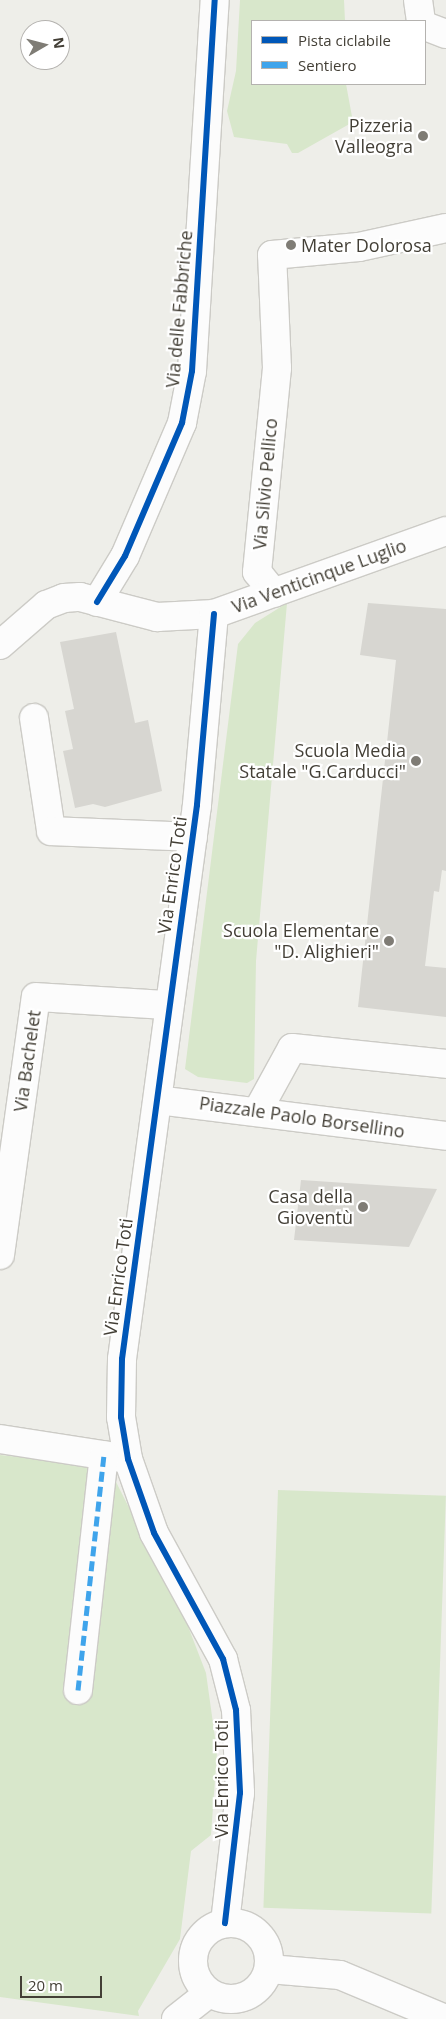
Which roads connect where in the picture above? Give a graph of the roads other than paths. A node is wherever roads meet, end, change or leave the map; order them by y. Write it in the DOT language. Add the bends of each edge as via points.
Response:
graph roads {
  1 [pos="215,0"];
  2 [pos="418,0"];
  3 [pos="422,20"];
  4 [pos="426,26"];
  5 [pos="446,34"];
  6 [pos="446,228"];
  7 [pos="446,531"];
  8 [pos="274,593"];
  9 [pos="97,602"];
  10 [pos="214,614"];
  11 [pos="0,645"];
  12 [pos="34,718"];
  13 [pos="193,837"];
  14 [pos="168,1005"];
  15 [pos="446,1064"];
  16 [pos="158,1100"];
  17 [pos="258,1112"];
  18 [pos="446,1136"];
  19 [pos="0,1255"];
  20 [pos="0,1439"];
  21 [pos="116,1457"];
  22 [pos="78,1690"];
  23 [pos="225,1923"];
  24 [pos="269,1968"];
  25 [pos="209,1993"];
  26 [pos="176,2019"];
  27 [pos="445,2019"];
  1 -- 9 [label="street, Via delle Fabbriche" via="192,371 182,422 125,556"];
  2 -- 3 [label="street"];
  4 -- 5 [label="street"];
  6 -- 8 [label="street, Via Silvio Pellico" via="359,247 272,255 277,368 258,572"];
  7 -- 8 [label="street, Via Venticinque Luglio"];
  8 -- 10 [label="street, Via Venticinque Luglio"];
  9 -- 10 [label="street, Via Venticinque Luglio" via="157,618"];
  9 -- 11 [label="street, Via Venticinque Luglio" via="80,596 46,605"];
  10 -- 13 [label="street, Via Enrico Toti"];
  12 -- 13 [label="street" via="51,830"];
  13 -- 14 [label="street, Via Enrico Toti"];
  14 -- 16 [label="street, Via Enrico Toti"];
  14 -- 19 [label="street, Via Bachelet" via="36,997"];
  15 -- 17 [label="street" via="292,1048"];
  16 -- 17 [label="street, Piazzale Paolo Borsellino"];
  16 -- 21 [label="street, Via Enrico Toti" via="122,1359 121,1417"];
  17 -- 18 [label="street, Piazzale Paolo Borsellino"];
  20 -- 21 [label="street"];
  21 -- 22 [label="street"];
  21 -- 23 [label="street, Via Enrico Toti" via="223,1659 236,1710 240,1793"];
  23 -- 24 [label="street" via="238,1923 259,1934 270,1956"];
  23 -- 25 [label="street" via="203,1936 193,1959 200,1984"];
  24 -- 25 [label="street" via="257,1990 246,1997 220,1998"];
  24 -- 27 [label="street" via="340,1975"];
  25 -- 26 [label="street"];
}
